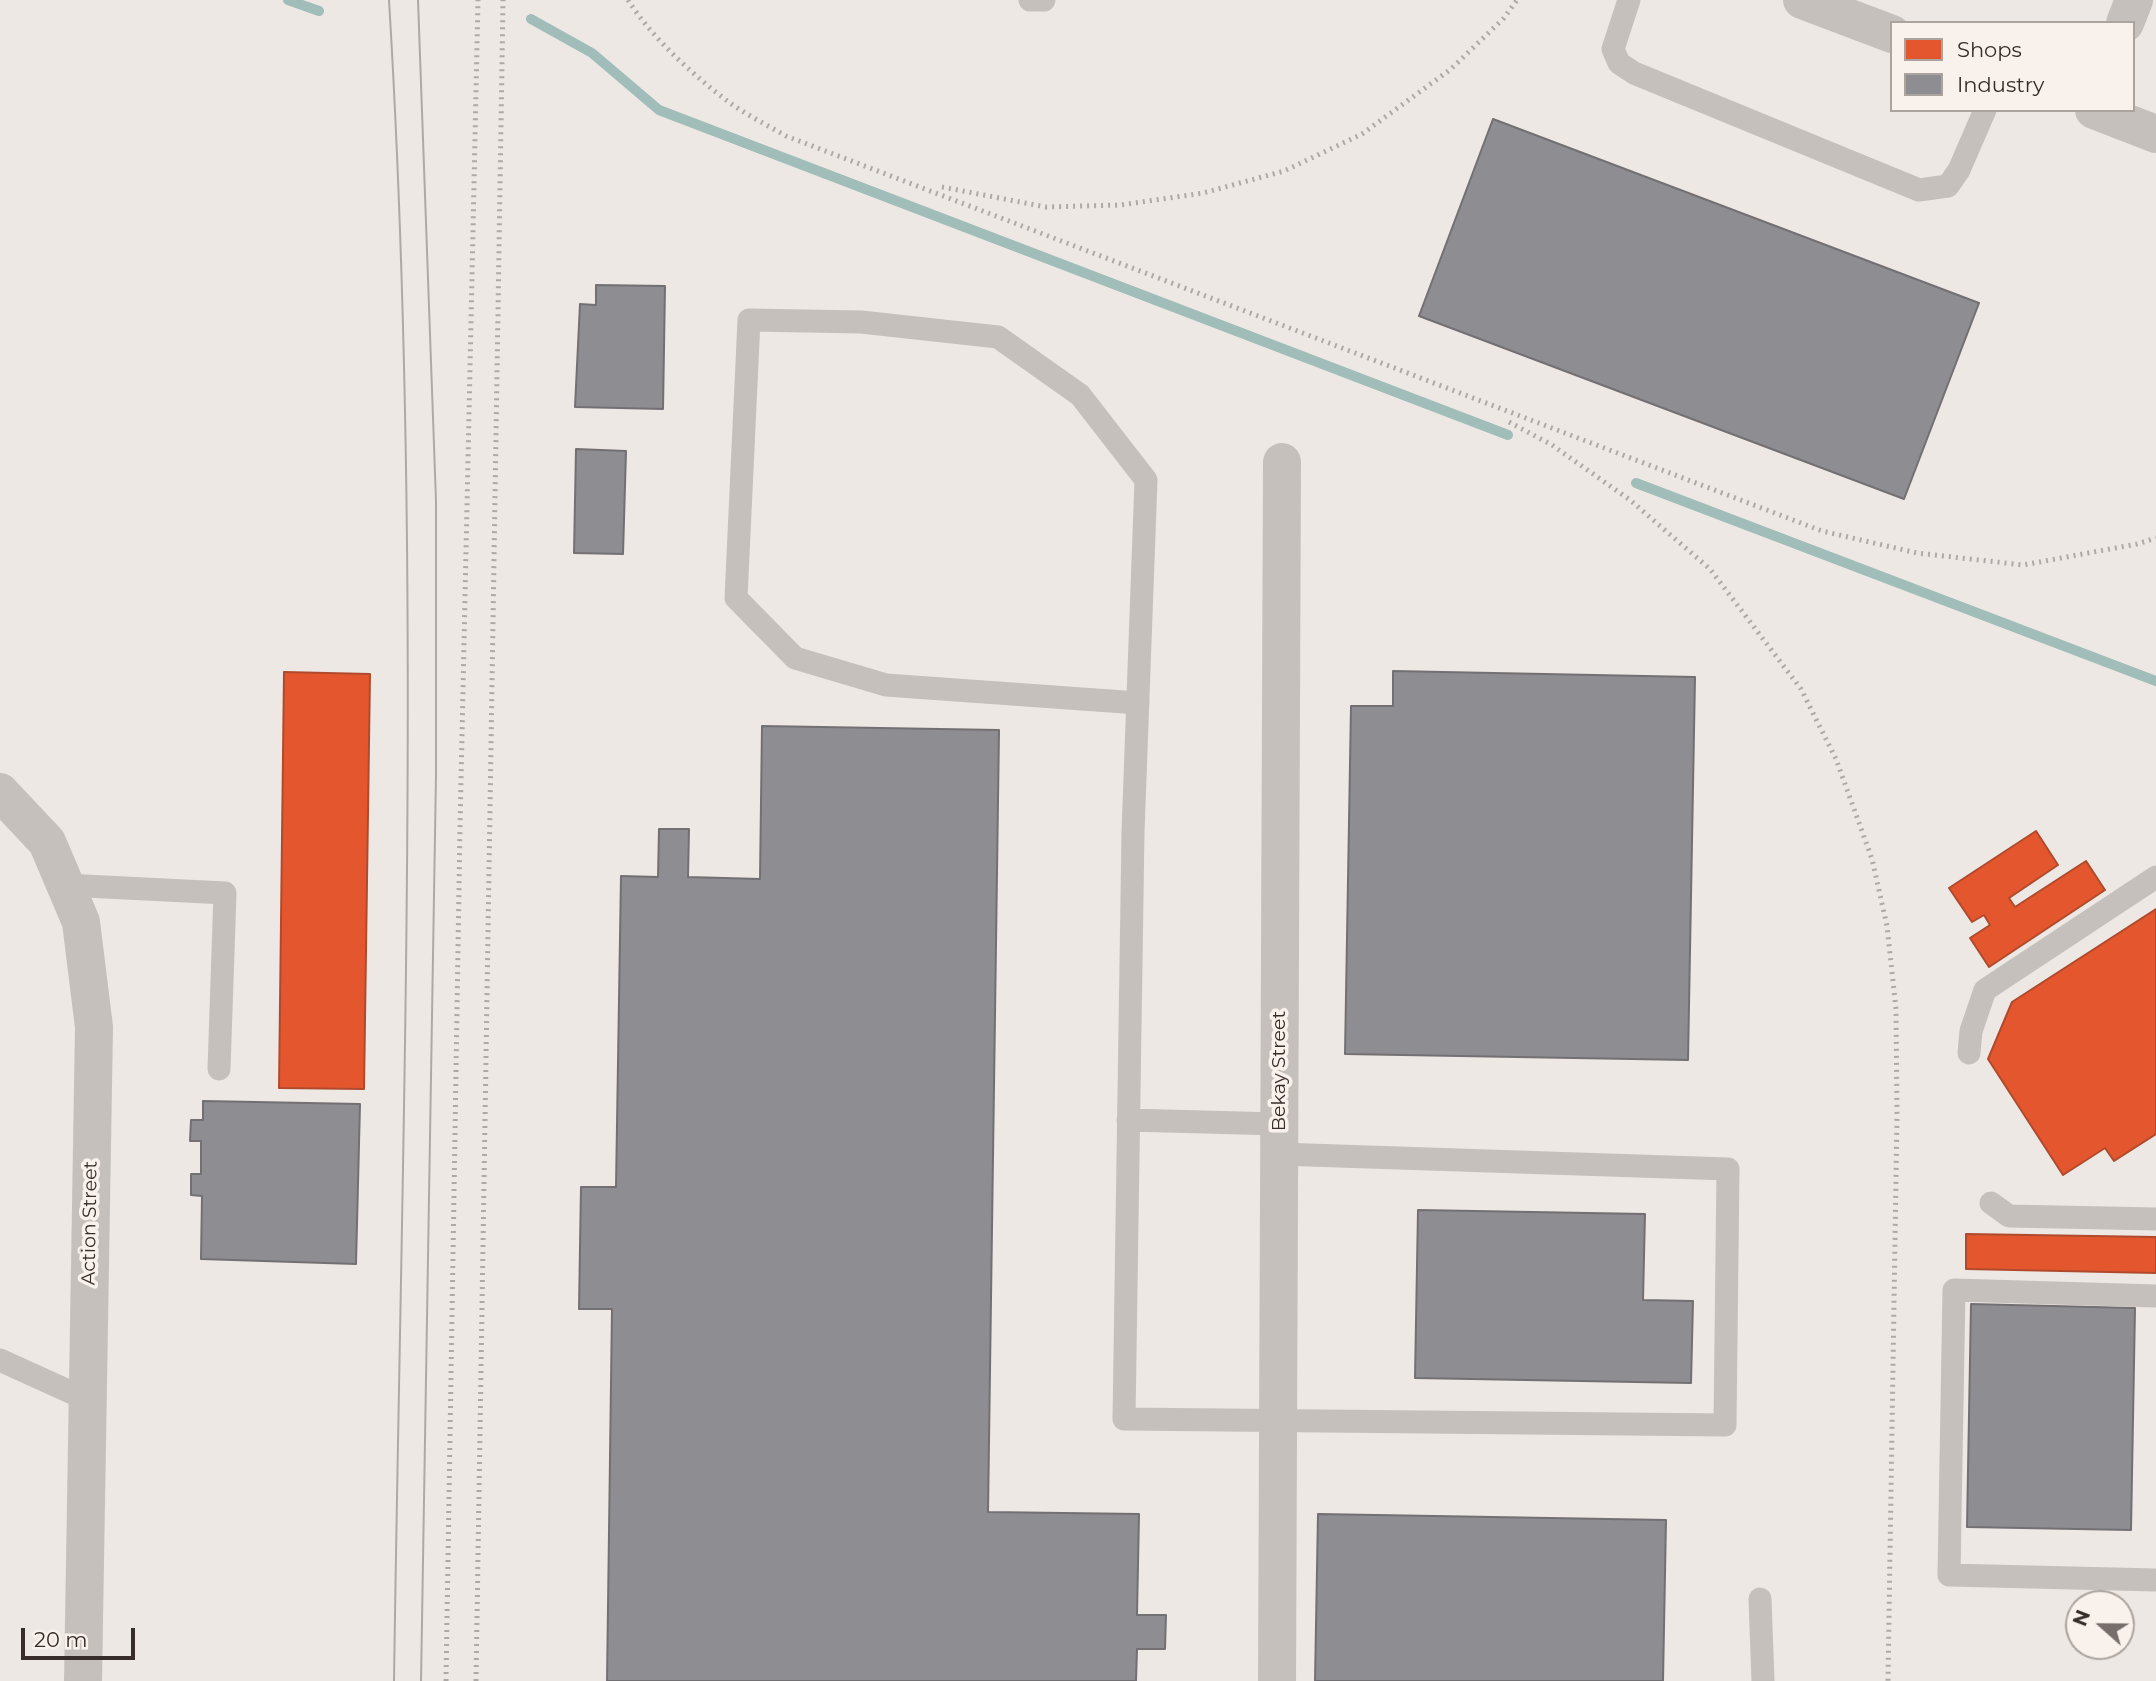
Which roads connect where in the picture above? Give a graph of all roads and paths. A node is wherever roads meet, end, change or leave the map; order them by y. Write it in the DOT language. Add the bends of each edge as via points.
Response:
graph roads {
  1 [pos="1030,0"];
  2 [pos="1044,0"];
  3 [pos="1629,0"];
  4 [pos="1802,0"];
  5 [pos="2134,0"];
  6 [pos="2126,21"];
  7 [pos="1890,33"];
  8 [pos="1984,112"];
  9 [pos="2099,112"];
  10 [pos="2156,134"];
  11 [pos="1282,462"];
  12 [pos="1138,703"];
  13 [pos="0,792"];
  14 [pos="2156,877"];
  15 [pos="65,885"];
  16 [pos="1969,1053"];
  17 [pos="219,1069"];
  18 [pos="1128,1120"];
  19 [pos="1279,1139"];
  20 [pos="1991,1203"];
  21 [pos="2156,1219"];
  22 [pos="2156,1296"];
  23 [pos="0,1360"];
  24 [pos="88,1400"];
  25 [pos="1278,1419"];
  26 [pos="2156,1580"];
  27 [pos="1760,1600"];
  28 [pos="83,1681"];
  29 [pos="1277,1681"];
  30 [pos="1763,1681"];
  1 -- 2 [label="lane"];
  3 -- 8 [label="lane" via="1613,49 1619,63 1634,73 1919,190 1948,186"];
  4 -- 7 [label="street"];
  5 -- 6 [label="street"];
  9 -- 10 [label="street"];
  11 -- 19 [label="street, Bekay Street"];
  12 -- 12 [label="lane" via="1146,480 1080,395 998,337 861,322 749,320 736,598 794,658 886,685"];
  12 -- 18 [label="lane"];
  13 -- 15 [label="street, Action Street" via="47,842"];
  14 -- 16 [label="lane" via="1985,990"];
  15 -- 17 [label="lane" via="225,893"];
  15 -- 24 [label="street, Action Street" via="81,922 93,1027"];
  18 -- 19 [label="lane"];
  18 -- 25 [label="lane" via="1124,1419"];
  19 -- 25 [label="street, Bekay Street"];
  19 -- 25 [label="lane" via="1728,1169 1725,1425"];
  20 -- 21 [label="lane" via="2009,1216"];
  22 -- 26 [label="lane" via="1954,1290 1949,1575"];
  23 -- 24 [label="lane"];
  24 -- 28 [label="street, Action Street"];
  25 -- 29 [label="street, Bekay Street"];
  27 -- 30 [label="lane"];
}
